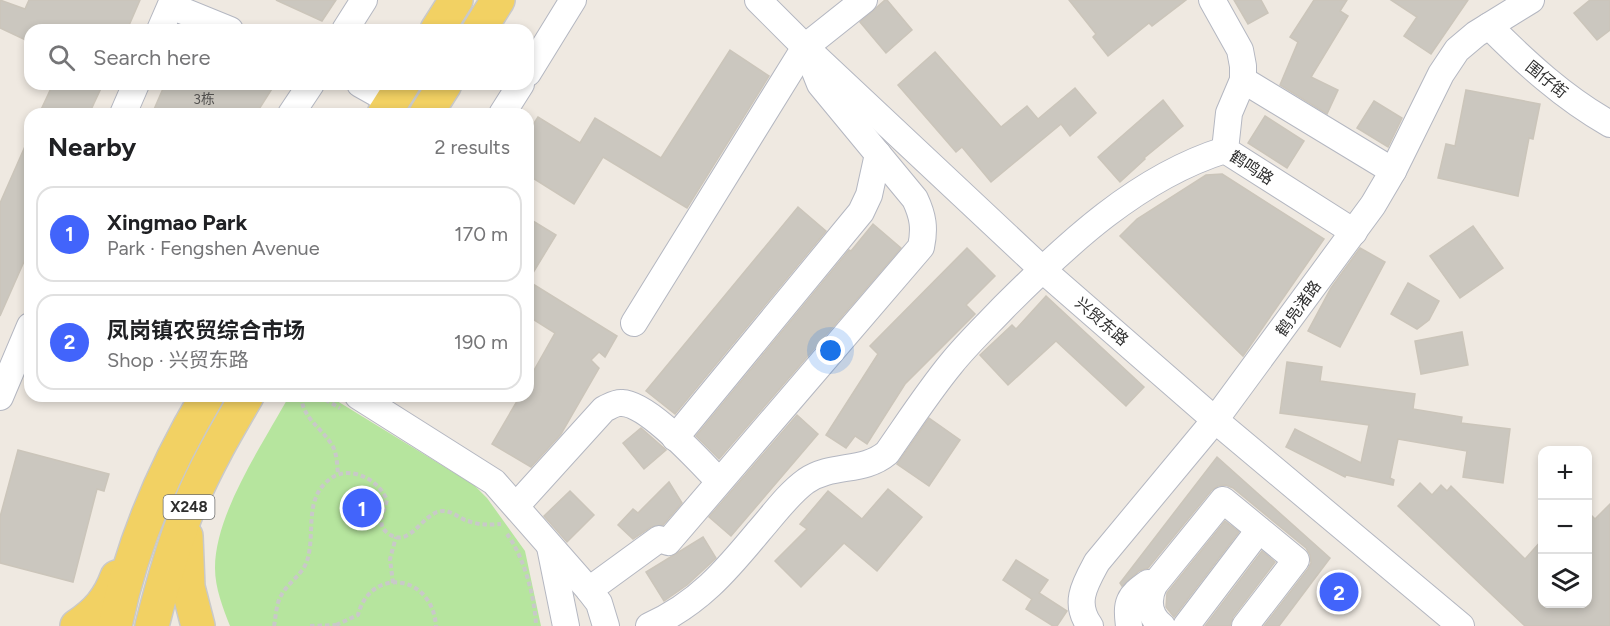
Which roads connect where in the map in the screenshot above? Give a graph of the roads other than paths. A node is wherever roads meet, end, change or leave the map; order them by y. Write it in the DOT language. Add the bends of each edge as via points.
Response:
graph roads {
  1 [pos="364,0"];
  2 [pos="456,0"];
  3 [pos="498,0"];
  4 [pos="573,0"];
  5 [pos="758,0"];
  6 [pos="864,0"];
  7 [pos="1212,0"];
  8 [pos="1531,0"];
  9 [pos="172,3"];
  10 [pos="163,24"];
  11 [pos="217,24"];
  12 [pos="349,24"];
  13 [pos="441,24"];
  14 [pos="483,24"];
  15 [pos="1489,26"];
  16 [pos="805,48"];
  17 [pos="534,63"];
  18 [pos="1243,80"];
  19 [pos="133,90"];
  20 [pos="307,90"];
  21 [pos="372,90"];
  22 [pos="441,90"];
  23 [pos="517,90"];
  24 [pos="393,100"];
  25 [pos="126,108"];
  26 [pos="295,108"];
  27 [pos="430,108"];
  28 [pos="506,108"];
  29 [pos="1610,124"];
  30 [pos="1225,150"];
  31 [pos="878,154"];
  32 [pos="1393,171"];
  33 [pos="1354,232"];
  34 [pos="1042,269"];
  35 [pos="634,323"];
  36 [pos="24,340"];
  37 [pos="0,398"];
  38 [pos="204,402"];
  39 [pos="244,402"];
  40 [pos="353,405"];
  41 [pos="1215,420"];
  42 [pos="675,438"];
  43 [pos="719,481"];
  44 [pos="189,506"];
  45 [pos="150,511"];
  46 [pos="504,515"];
  47 [pos="1259,530"];
  48 [pos="549,543"];
  49 [pos="1154,585"];
  50 [pos="589,590"];
  51 [pos="1080,622"];
  52 [pos="77,626"];
  53 [pos="115,626"];
  54 [pos="152,626"];
  55 [pos="198,626"];
  56 [pos="566,626"];
  57 [pos="606,626"];
  58 [pos="649,626"];
  59 [pos="1129,626"];
  60 [pos="1162,626"];
  61 [pos="1186,626"];
  62 [pos="1245,626"];
  63 [pos="1461,626"];
  1 -- 12 [label="street"];
  2 -- 13 [label="main road"];
  3 -- 14 [label="main road"];
  4 -- 17 [label="street"];
  5 -- 16 [label="street, 兴贸东路"];
  6 -- 16 [label="street"];
  7 -- 18 [label="street, 鹤鸣路" via="1240,50"];
  8 -- 15 [label="street, 鹤凫渚路"];
  9 -- 10 [label="street"];
  9 -- 11 [label="street"];
  15 -- 29 [label="street, 围仔街" via="1555,86"];
  15 -- 32 [label="street, 鹤凫渚路" via="1457,50 1441,74"];
  16 -- 31 [label="street" via="820,84"];
  16 -- 34 [label="street, 兴贸东路"];
  16 -- 35 [label="street"];
  18 -- 30 [label="street, 鹤鸣路" via="1229,113"];
  18 -- 32 [label="street"];
  19 -- 25 [label="street"];
  20 -- 26 [label="street"];
  21 -- 24 [label="street"];
  22 -- 27 [label="main road"];
  23 -- 28 [label="street"];
  30 -- 33 [label="street, 鹤鸣路"];
  30 -- 34 [label="street" via="1200,158 1123,202"];
  31 -- 42 [label="street" via="861,212"];
  31 -- 43 [label="street" via="915,199 923,215 921,247"];
  32 -- 33 [label="street, 鹤凫渚路"];
  33 -- 41 [label="street, 鹤凫渚路"];
  34 -- 41 [label="street, 兴贸东路"];
  34 -- 58 [label="street" via="951,364 887,453 866,465 827,470 805,482 723,575 695,600"];
  36 -- 37 [label="street"];
  38 -- 45 [label="main road, X248"];
  39 -- 44 [label="main road, X248"];
  40 -- 46 [label="street" via="494,482"];
  41 -- 51 [label="street, 鹤凫渚路" via="1097,562 1083,587"];
  41 -- 63 [label="street, 兴贸东路"];
  42 -- 43 [label="street"];
  42 -- 46 [label="street" via="636,406 620,402 612,405"];
  43 -- 50 [label="street" via="668,542 659,538"];
  44 -- 54 [label="main road, X248"];
  44 -- 55 [label="main road" via="187,570"];
  45 -- 52 [label="main road" via="105,602"];
  45 -- 53 [label="main road, X248"];
  46 -- 48 [label="street"];
  47 -- 49 [label="street" via="1223,500"];
  47 -- 61 [label="street"];
  47 -- 62 [label="street" via="1296,560"];
  48 -- 50 [label="street"];
  48 -- 56 [label="street"];
  49 -- 59 [label="street" via="1148,584 1132,594 1127,608"];
  49 -- 60 [label="street" via="1149,596 1150,608"];
  50 -- 57 [label="street"];
}
